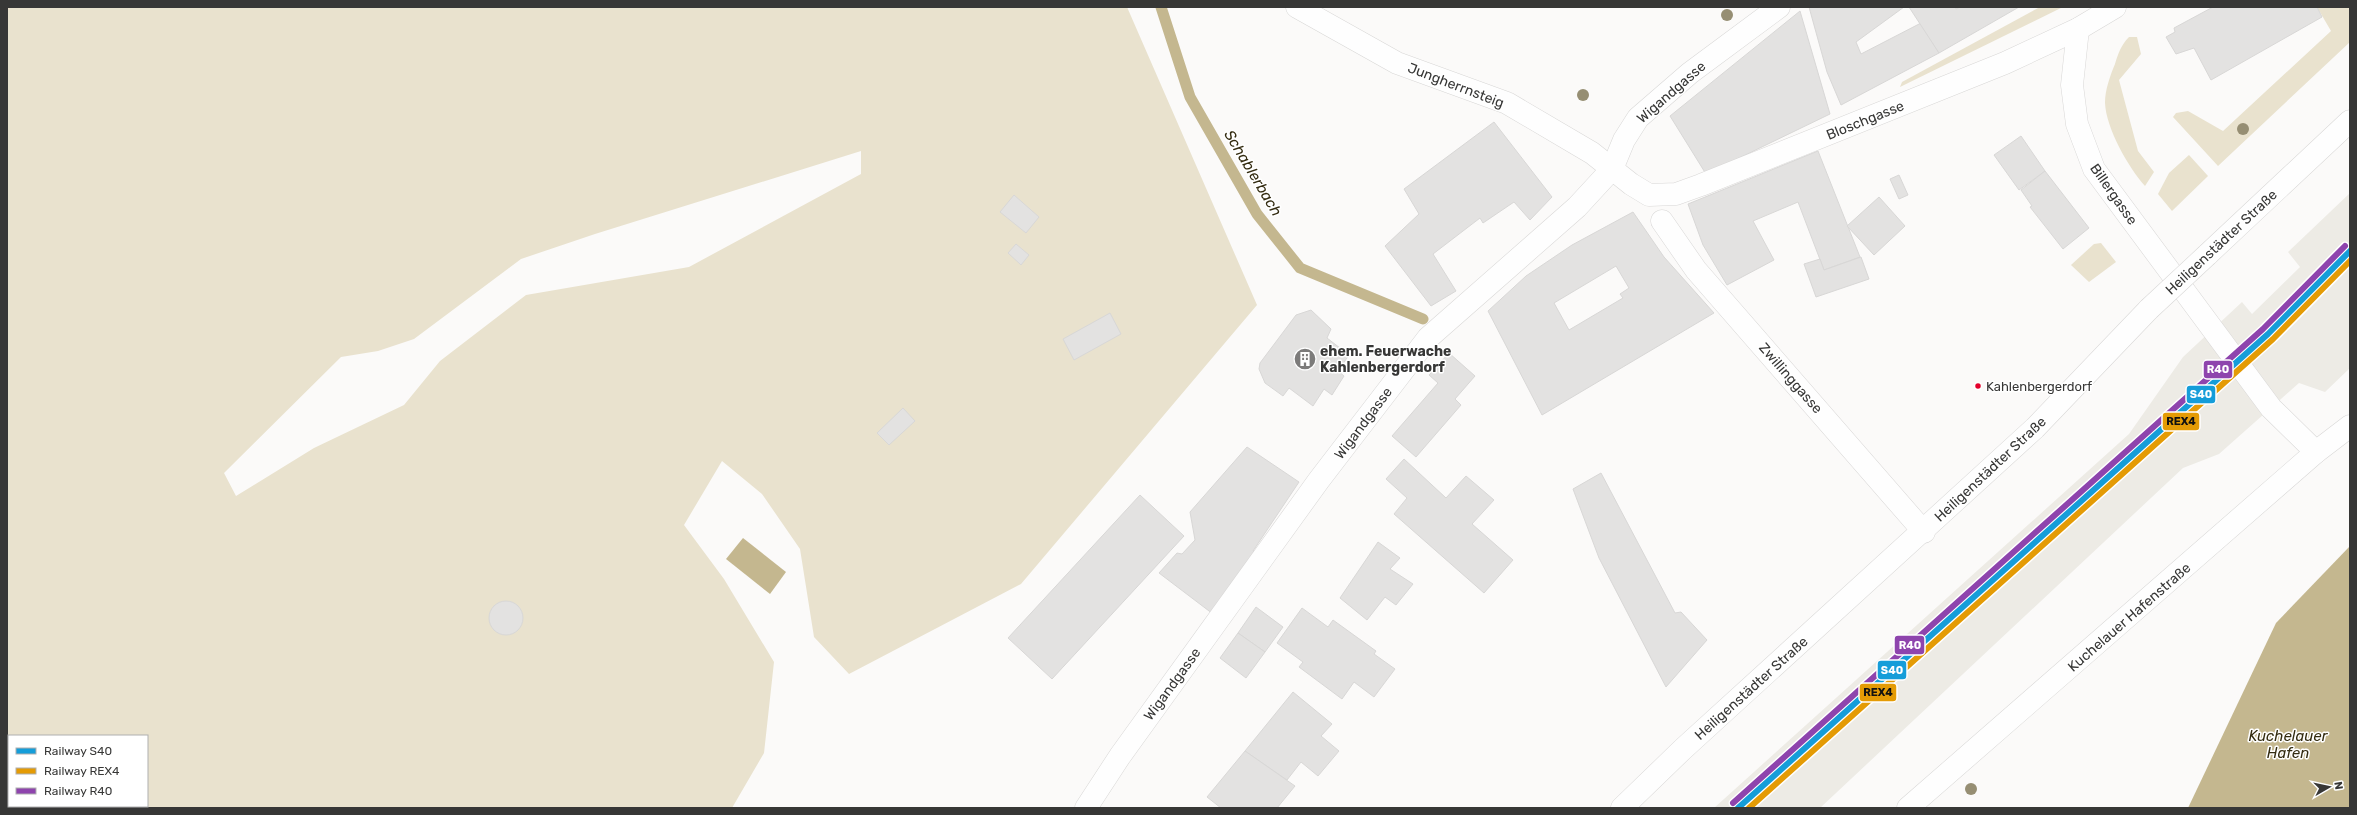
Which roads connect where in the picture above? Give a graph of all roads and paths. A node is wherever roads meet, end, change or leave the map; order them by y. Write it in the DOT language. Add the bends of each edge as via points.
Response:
graph roads {
  1 [pos="1297,7"];
  2 [pos="1779,7"];
  3 [pos="2115,7"];
  4 [pos="2078,29"];
  5 [pos="2350,121"];
  6 [pos="1612,169"];
  7 [pos="1662,220"];
  8 [pos="2350,426"];
  9 [pos="2316,452"];
  10 [pos="1924,532"];
  11 [pos="1086,808"];
  12 [pos="1622,808"];
  13 [pos="1908,808"];
  1 -- 6 [label="street, Jungherrnsteig" via="1397,63 1507,103 1592,153"];
  2 -- 6 [label="street, Wigandgasse" via="1690,73 1638,118 1624,140"];
  3 -- 4 [label="street, Bloschgasse"];
  4 -- 6 [label="street, Bloschgasse" via="1983,72 1676,194 1649,195"];
  4 -- 9 [label="street, Billergasse" via="2072,85 2076,124 2094,169 2271,408"];
  5 -- 10 [label="street, Heiligenstädter Straße, bridge" via="2149,309 2035,428"];
  6 -- 11 [label="street, Wigandgasse" via="1556,226 1428,338 1319,480 1120,756"];
  7 -- 10 [label="street, Zwillinggasse" via="1696,270"];
  8 -- 9 [label="street, Kuchelauer Hafenstraße"];
  9 -- 13 [label="street, Kuchelauer Hafenstraße"];
  10 -- 12 [label="street, Heiligenstädter Straße" via="1683,749"];
}
